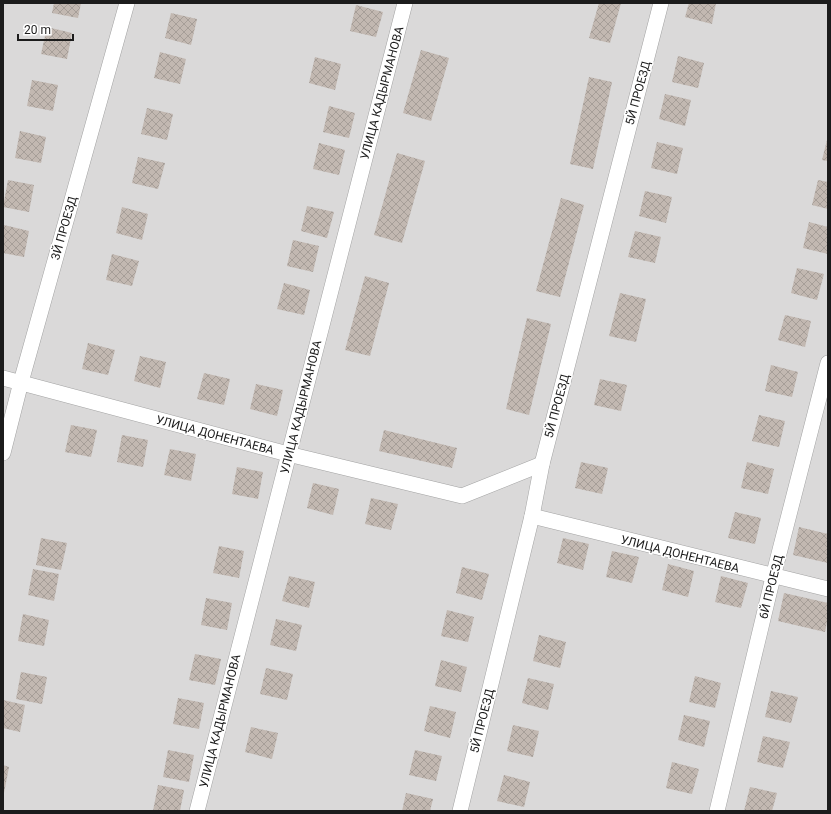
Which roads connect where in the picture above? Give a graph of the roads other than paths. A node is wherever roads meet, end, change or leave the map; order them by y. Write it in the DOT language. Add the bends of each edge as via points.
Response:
graph roads {
  1 [pos="127,3"];
  2 [pos="405,3"];
  3 [pos="662,3"];
  4 [pos="828,363"];
  5 [pos="3,378"];
  6 [pos="21,382"];
  7 [pos="3,453"];
  8 [pos="288,454"];
  9 [pos="542,464"];
  10 [pos="532,516"];
  11 [pos="773,577"];
  12 [pos="828,590"];
  13 [pos="197,811"];
  14 [pos="460,811"];
  15 [pos="717,811"];
  1 -- 6 [label="street, 3Й ПРОЕЗД"];
  2 -- 8 [label="street, УЛИЦА КАДЫРМАНОВА"];
  3 -- 9 [label="street, 5Й ПРОЕЗД"];
  4 -- 11 [label="street, 6Й ПРОЕЗД"];
  5 -- 6 [label="street, УЛИЦА ДОНЕНТАЕВА"];
  6 -- 7 [label="street, 3Й ПРОЕЗД"];
  6 -- 8 [label="street, УЛИЦА ДОНЕНТАЕВА"];
  8 -- 9 [label="street, УЛИЦА ДОНЕНТАЕВА" via="462,496"];
  8 -- 13 [label="street, УЛИЦА КАДЫРМАНОВА"];
  9 -- 10 [label="street, 5Й ПРОЕЗД"];
  10 -- 11 [label="street, УЛИЦА ДОНЕНТАЕВА"];
  10 -- 14 [label="street, 5Й ПРОЕЗД"];
  11 -- 12 [label="street, УЛИЦА ДОНЕНТАЕВА"];
  11 -- 15 [label="street, 6Й ПРОЕЗД"];
}
